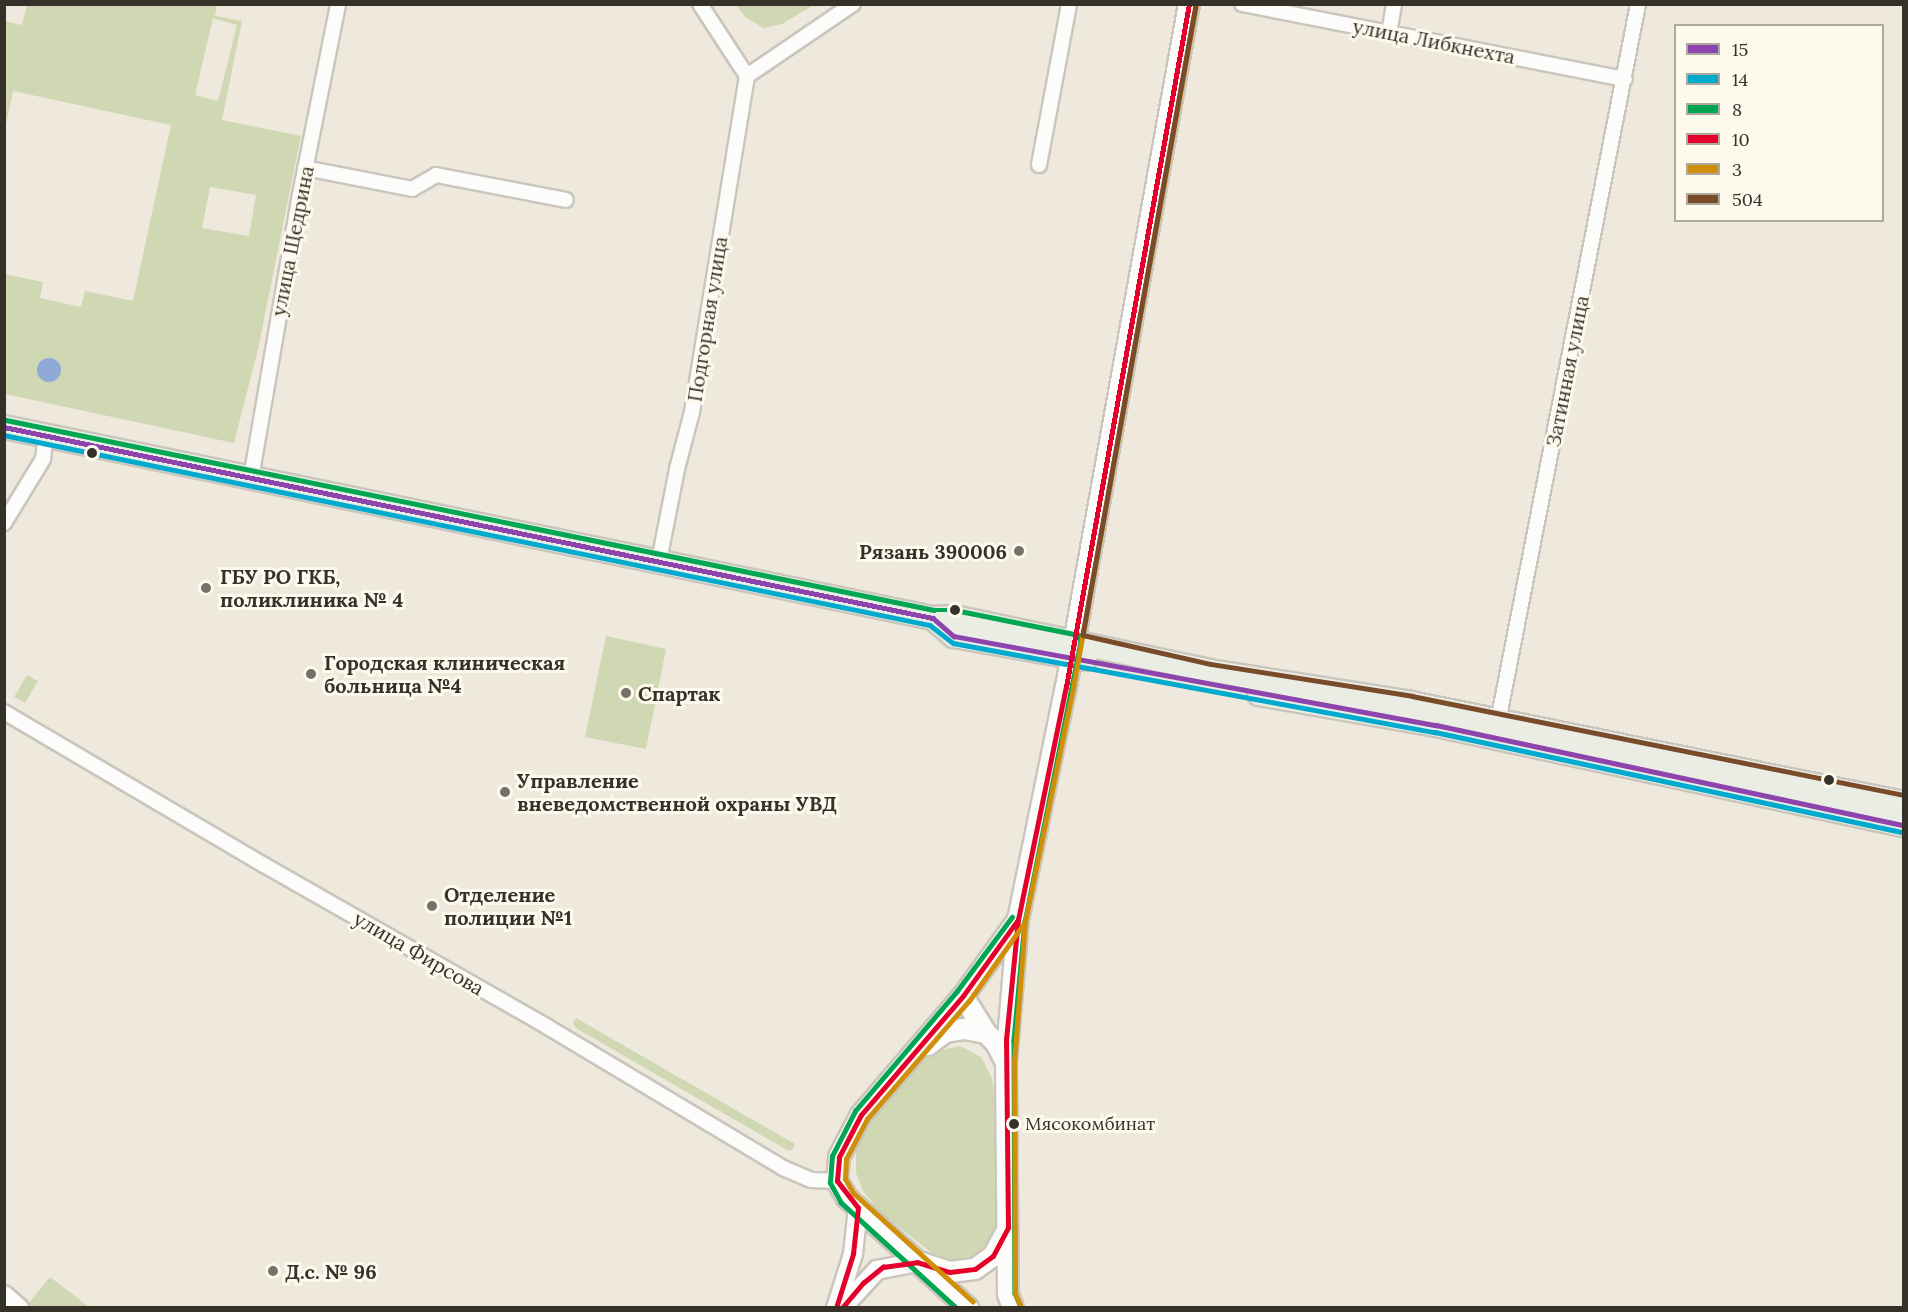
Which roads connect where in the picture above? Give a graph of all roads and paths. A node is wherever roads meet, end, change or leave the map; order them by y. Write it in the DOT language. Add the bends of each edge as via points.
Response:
graph roads {
  1 [pos="338,4"];
  2 [pos="700,4"];
  3 [pos="854,4"];
  4 [pos="1069,4"];
  5 [pos="1189,4"];
  6 [pos="1242,4"];
  7 [pos="1394,4"];
  8 [pos="1638,4"];
  9 [pos="1389,33"];
  10 [pos="747,76"];
  11 [pos="1625,79"];
  12 [pos="1039,165"];
  13 [pos="305,168"];
  14 [pos="566,200"];
  15 [pos="4,427"];
  16 [pos="46,436"];
  17 [pos="251,478"];
  18 [pos="6,521"];
  19 [pos="659,561"];
  20 [pos="1073,649"];
  21 [pos="4,712"];
  22 [pos="1497,730"];
  23 [pos="1904,802"];
  24 [pos="1904,825"];
  25 [pos="1018,921"];
  26 [pos="963,996"];
  27 [pos="986,1033"];
  28 [pos="1006,1040"];
  29 [pos="912,1057"];
  30 [pos="1006,1063"];
  31 [pos="837,1181"];
  32 [pos="858,1208"];
  33 [pos="1008,1228"];
  34 [pos="917,1262"];
  35 [pos="4,1295"];
  36 [pos="19,1308"];
  37 [pos="836,1308"];
  38 [pos="842,1308"];
  39 [pos="968,1308"];
  40 [pos="1013,1308"];
  1 -- 13 [label="street, улица Щедрина"];
  2 -- 10 [label="street"];
  3 -- 10 [label="street"];
  4 -- 12 [label="street"];
  5 -- 20 [label="main road"];
  6 -- 9 [label="street, улица Либкнехта"];
  7 -- 9 [label="street"];
  8 -- 11 [label="street, Затинная улица"];
  9 -- 11 [label="street, улица Либкнехта"];
  10 -- 19 [label="street, Подгорная улица" via="692,412"];
  11 -- 22 [label="street, Затинная улица"];
  13 -- 14 [label="street" via="412,189 436,175"];
  13 -- 17 [label="street, улица Щедрина"];
  15 -- 16 [label="main road"];
  16 -- 17 [label="main road"];
  16 -- 18 [label="street" via="43,459"];
  17 -- 19 [label="main road"];
  19 -- 20 [label="main road" via="933,618 954,617"];
  20 -- 22 [label="main road" via="1412,703"];
  20 -- 25 [label="main road"];
  21 -- 31 [label="street, улица Фирсова" via="783,1168 811,1180"];
  22 -- 23 [label="main road"];
  22 -- 24 [label="main road"];
  25 -- 26 [label="main road"];
  25 -- 28 [label="main road"];
  26 -- 27 [label="main road"];
  26 -- 29 [label="main road"];
  27 -- 28 [label="street"];
  27 -- 29 [label="main road" via="965,1029 945,1032"];
  27 -- 30 [label="main road"];
  28 -- 30 [label="main road"];
  29 -- 31 [label="main road" via="861,1115 839,1157"];
  30 -- 33 [label="main road"];
  31 -- 32 [label="main road"];
  32 -- 34 [label="main road"];
  32 -- 37 [label="street" via="853,1254"];
  33 -- 34 [label="main road" via="993,1256 975,1269 950,1272"];
  33 -- 40 [label="main road" via="1008,1294"];
  34 -- 38 [label="street" via="878,1270"];
  34 -- 39 [label="main road"];
  35 -- 36 [label="street"];
}
